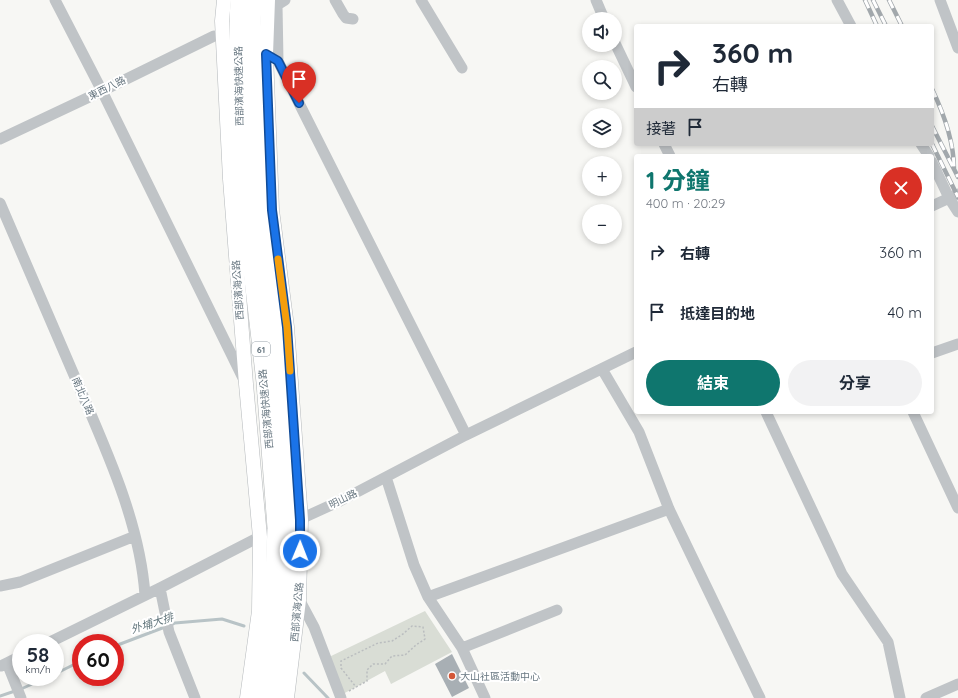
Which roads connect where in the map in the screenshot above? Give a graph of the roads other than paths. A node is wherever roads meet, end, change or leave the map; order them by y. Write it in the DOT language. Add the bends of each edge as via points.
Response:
graph roads {
  1 [pos="55,0"];
  2 [pos="224,0"];
  3 [pos="239,0"];
  4 [pos="253,0"];
  5 [pos="335,0"];
  6 [pos="421,0"];
  7 [pos="596,0"];
  8 [pos="837,0"];
  9 [pos="940,0"];
  10 [pos="277,2"];
  11 [pos="601,12"];
  12 [pos="353,18"];
  13 [pos="850,24"];
  14 [pos="245,25"];
  15 [pos="214,36"];
  16 [pos="958,48"];
  17 [pos="619,52"];
  18 [pos="272,57"];
  19 [pos="462,68"];
  20 [pos="634,83"];
  21 [pos="102,91"];
  22 [pos="0,139"];
  23 [pos="934,165"];
  24 [pos="230,179"];
  25 [pos="953,196"];
  26 [pos="0,202"];
  27 [pos="934,205"];
  28 [pos="272,210"];
  29 [pos="958,212"];
  30 [pos="958,344"];
  31 [pos="934,352"];
  32 [pos="634,353"];
  33 [pos="602,369"];
  34 [pos="246,384"];
  35 [pos="767,414"];
  36 [pos="914,414"];
  37 [pos="466,435"];
  38 [pos="386,477"];
  39 [pos="958,508"];
  40 [pos="669,509"];
  41 [pos="288,524"];
  42 [pos="135,536"];
  43 [pos="260,537"];
  44 [pos="0,586"];
  45 [pos="160,588"];
  46 [pos="145,595"];
  47 [pos="428,597"];
  48 [pos="299,599"];
  49 [pos="557,610"];
  50 [pos="64,635"];
  51 [pos="462,648"];
  52 [pos="12,660"];
  53 [pos="3,665"];
  54 [pos="958,684"];
  55 [pos="19,693"];
  56 [pos="340,697"];
  57 [pos="195,698"];
  58 [pos="247,698"];
  59 [pos="261,698"];
  60 [pos="274,698"];
  61 [pos="287,698"];
  62 [pos="485,698"];
  63 [pos="760,698"];
  64 [pos="900,698"];
  65 [pos="926,698"];
  1 -- 21 [label="street"];
  2 -- 24 [label="main road, 西部濱海公路 / 61" via="222,21"];
  3 -- 14 [label="highway, 西部濱海快速公路 / 61"];
  4 -- 14 [label="highway, 西部濱海快速公路 / 61"];
  5 -- 12 [label="street" via="342,14 346,18"];
  6 -- 19 [label="street"];
  7 -- 11 [label="street"];
  8 -- 13 [label="street"];
  9 -- 16 [label="street"];
  10 -- 18 [label="main road, 西部濱海公路 / 61"];
  14 -- 24 [label="highway"];
  14 -- 28 [label="highway"];
  14 -- 41 [label="highway, 西部濱海快速公路 / 61" via="255,157 279,386"];
  15 -- 21 [label="street, 東西八路"];
  17 -- 20 [label="street"];
  18 -- 28 [label="main road, 西部濱海公路 / 61"];
  18 -- 37 [label="street"];
  21 -- 22 [label="street, 東西八路"];
  21 -- 34 [label="street"];
  23 -- 25 [label="street"];
  24 -- 34 [label="main road, 西部濱海公路 / 61"];
  25 -- 27 [label="street"];
  25 -- 29 [label="street"];
  26 -- 42 [label="street, 南北八路" via="110,460"];
  28 -- 41 [label="main road, 西部濱海公路 / 61" via="287,327"];
  30 -- 31 [label="street"];
  32 -- 33 [label="street, 明山路"];
  33 -- 37 [label="street, 明山路"];
  33 -- 40 [label="street" via="639,432"];
  34 -- 43 [label="main road, 西部濱海公路 / 61"];
  35 -- 64 [label="street" via="842,574 888,642"];
  36 -- 39 [label="street"];
  37 -- 38 [label="street, 明山路"];
  38 -- 41 [label="street, 明山路"];
  38 -- 47 [label="street" via="414,565"];
  40 -- 47 [label="street"];
  40 -- 63 [label="street"];
  41 -- 43 [label="street, 明山路"];
  41 -- 48 [label="main road, 西部濱海公路 / 61"];
  41 -- 59 [label="highway, 西部濱海快速公路 / 61" via="273,597"];
  41 -- 60 [label="highway, 西部濱海快速公路 / 61" via="286,594"];
  42 -- 44 [label="street" via="20,582"];
  42 -- 46 [label="street, 南北八路"];
  43 -- 45 [label="street, 明山路"];
  43 -- 58 [label="main road, 西部濱海公路 / 61" via="259,611"];
  45 -- 46 [label="street, 明山路"];
  45 -- 57 [label="street" via="168,627"];
  46 -- 50 [label="street, 明山路"];
  47 -- 51 [label="street"];
  48 -- 56 [label="street" via="314,627"];
  48 -- 61 [label="main road, 西部濱海公路 / 61"];
  49 -- 51 [label="street"];
  51 -- 62 [label="street"];
  52 -- 53 [label="street"];
  53 -- 55 [label="street"];
  54 -- 65 [label="street"];
}
